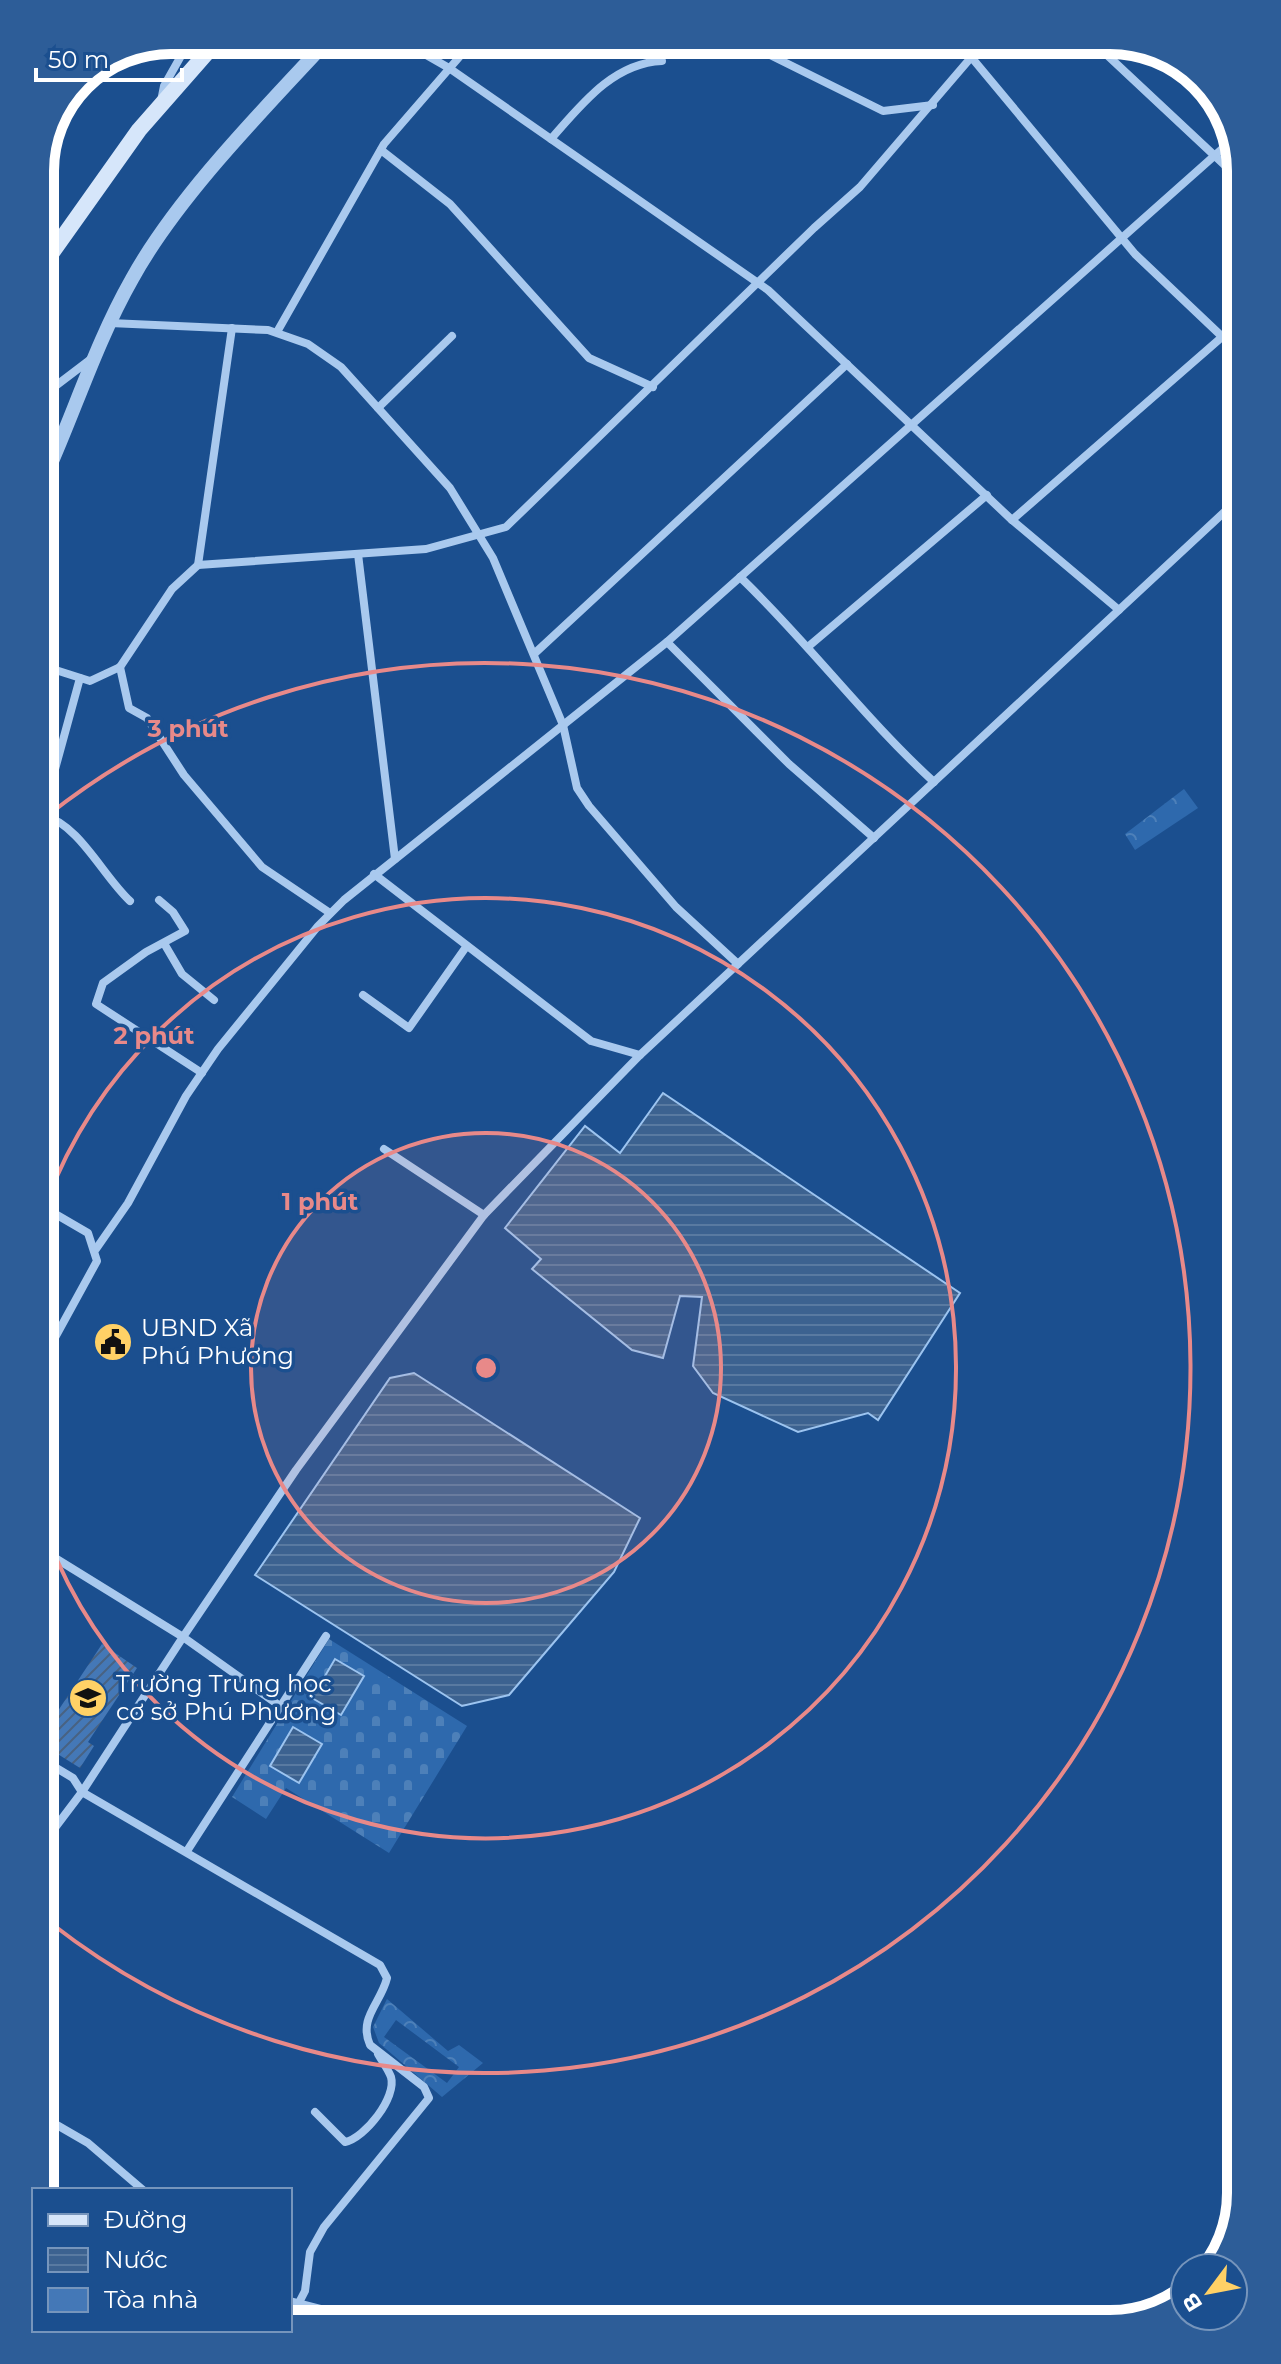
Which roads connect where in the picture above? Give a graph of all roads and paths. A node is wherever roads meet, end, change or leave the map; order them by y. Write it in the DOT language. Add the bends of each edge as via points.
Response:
graph roads {
  1 [pos="182,54"];
  2 [pos="206,54"];
  3 [pos="316,54"];
  4 [pos="424,54"];
  5 [pos="462,54"];
  6 [pos="769,54"];
  7 [pos="975,54"];
  8 [pos="1106,54"];
  9 [pos="972,58"];
  10 [pos="662,61"];
  11 [pos="449,68"];
  12 [pos="933,105"];
  13 [pos="160,106"];
  14 [pos="551,139"];
  15 [pos="1225,147"];
  16 [pos="381,150"];
  17 [pos="1214,156"];
  18 [pos="1227,167"];
  19 [pos="1122,238"];
  20 [pos="54,250"];
  21 [pos="758,283"];
  22 [pos="109,323"];
  23 [pos="232,328"];
  24 [pos="277,332"];
  25 [pos="452,336"];
  26 [pos="1222,337"];
  27 [pos="1227,342"];
  28 [pos="95,357"];
  29 [pos="847,364"];
  30 [pos="54,387"];
  31 [pos="653,387"];
  32 [pos="378,408"];
  33 [pos="912,425"];
  34 [pos="54,455"];
  35 [pos="987,495"];
  36 [pos="1227,510"];
  37 [pos="1012,520"];
  38 [pos="480,537"];
  39 [pos="358,554"];
  40 [pos="198,565"];
  41 [pos="740,577"];
  42 [pos="1119,610"];
  43 [pos="667,642"];
  44 [pos="809,646"];
  45 [pos="534,654"];
  46 [pos="120,667"];
  47 [pos="54,670"];
  48 [pos="80,678"];
  49 [pos="563,725"];
  50 [pos="54,774"];
  51 [pos="934,782"];
  52 [pos="54,819"];
  53 [pos="874,838"];
  54 [pos="395,859"];
  55 [pos="374,874"];
  56 [pos="159,900"];
  57 [pos="130,901"];
  58 [pos="330,913"];
  59 [pos="165,945"];
  60 [pos="466,947"];
  61 [pos="738,964"];
  62 [pos="363,995"];
  63 [pos="214,1000"];
  64 [pos="640,1055"];
  65 [pos="202,1073"];
  66 [pos="384,1149"];
  67 [pos="54,1213"];
  68 [pos="484,1215"];
  69 [pos="96,1249"];
  70 [pos="54,1339"];
  71 [pos="54,1557"];
  72 [pos="326,1636"];
  73 [pos="183,1637"];
  74 [pos="280,1706"];
  75 [pos="54,1767"];
  76 [pos="82,1792"];
  77 [pos="54,1829"];
  78 [pos="187,1851"];
  79 [pos="375,2049"];
  80 [pos="315,2112"];
  81 [pos="54,2123"];
  82 [pos="141,2188"];
  83 [pos="294,2302"];
  84 [pos="325,2310"];
  1 -- 13 [label="street" via="164,86"];
  2 -- 13 [label="main road"];
  3 -- 22 [label="street" via="179,211 133,276"];
  4 -- 11 [label="street"];
  5 -- 11 [label="street"];
  6 -- 12 [label="street" via="883,111"];
  7 -- 9 [label="street"];
  8 -- 17 [label="street"];
  9 -- 12 [label="street"];
  9 -- 19 [label="street"];
  10 -- 14 [label="street" via="646,62 611,78"];
  11 -- 14 [label="street"];
  11 -- 16 [label="street"];
  12 -- 21 [label="street" via="860,187"];
  13 -- 20 [label="main road"];
  14 -- 21 [label="street"];
  15 -- 17 [label="street"];
  16 -- 24 [label="street"];
  16 -- 31 [label="street" via="450,204 589,358"];
  17 -- 18 [label="street"];
  17 -- 19 [label="street"];
  19 -- 26 [label="street"];
  19 -- 33 [label="street"];
  21 -- 29 [label="street"];
  21 -- 31 [label="street"];
  22 -- 23 [label="street"];
  22 -- 28 [label="street"];
  23 -- 24 [label="street"];
  23 -- 40 [label="street"];
  24 -- 32 [label="street" via="308,344 341,367"];
  25 -- 32 [label="street"];
  26 -- 27 [label="street"];
  26 -- 37 [label="street"];
  28 -- 30 [label="street"];
  28 -- 34 [label="street"];
  29 -- 33 [label="street"];
  29 -- 45 [label="street"];
  31 -- 38 [label="street" via="518,519"];
  32 -- 38 [label="street" via="450,488"];
  33 -- 35 [label="street"];
  33 -- 41 [label="street"];
  35 -- 37 [label="street"];
  35 -- 44 [label="street"];
  36 -- 42 [label="street"];
  37 -- 42 [label="street"];
  38 -- 39 [label="street" via="426,549"];
  38 -- 45 [label="street"];
  39 -- 40 [label="street"];
  39 -- 54 [label="street"];
  40 -- 46 [label="street" via="172,589"];
  41 -- 43 [label="street"];
  41 -- 44 [label="street"];
  42 -- 51 [label="street"];
  43 -- 49 [label="street"];
  43 -- 53 [label="street" via="789,764"];
  44 -- 51 [label="street"];
  45 -- 49 [label="street"];
  46 -- 48 [label="street" via="90,681"];
  46 -- 58 [label="street" via="129,708 147,718 227,827 262,867"];
  47 -- 48 [label="street"];
  48 -- 50 [label="street"];
  49 -- 54 [label="street"];
  49 -- 61 [label="street" via="577,788 589,806 676,907"];
  51 -- 53 [label="street"];
  52 -- 57 [label="street" via="64,823"];
  53 -- 61 [label="street"];
  54 -- 55 [label="street"];
  55 -- 58 [label="street"];
  55 -- 60 [label="street"];
  56 -- 59 [label="street" via="186,929"];
  58 -- 65 [label="street"];
  59 -- 63 [label="street" via="182,974"];
  59 -- 65 [label="street" via="103,983 96,1004"];
  60 -- 62 [label="street" via="409,1028"];
  60 -- 64 [label="street" via="591,1041"];
  61 -- 64 [label="street"];
  64 -- 68 [label="street"];
  65 -- 69 [label="street"];
  66 -- 68 [label="street"];
  67 -- 69 [label="street" via="88,1233"];
  68 -- 73 [label="street" via="296,1470"];
  69 -- 70 [label="street" via="97,1261"];
  71 -- 73 [label="street"];
  72 -- 74 [label="street"];
  73 -- 74 [label="street"];
  73 -- 76 [label="street"];
  74 -- 78 [label="street"];
  75 -- 76 [label="street" via="73,1778"];
  76 -- 77 [label="street"];
  76 -- 78 [label="street"];
  78 -- 79 [label="street" via="385,1971 386,1985 364,2030"];
  79 -- 80 [label="street" via="392,2080 389,2097 365,2129 345,2142"];
  79 -- 83 [label="street" via="424,2087 429,2098 324,2227 310,2252 305,2291"];
  81 -- 82 [label="street" via="88,2143"];
  83 -- 84 [label="street"];
}
